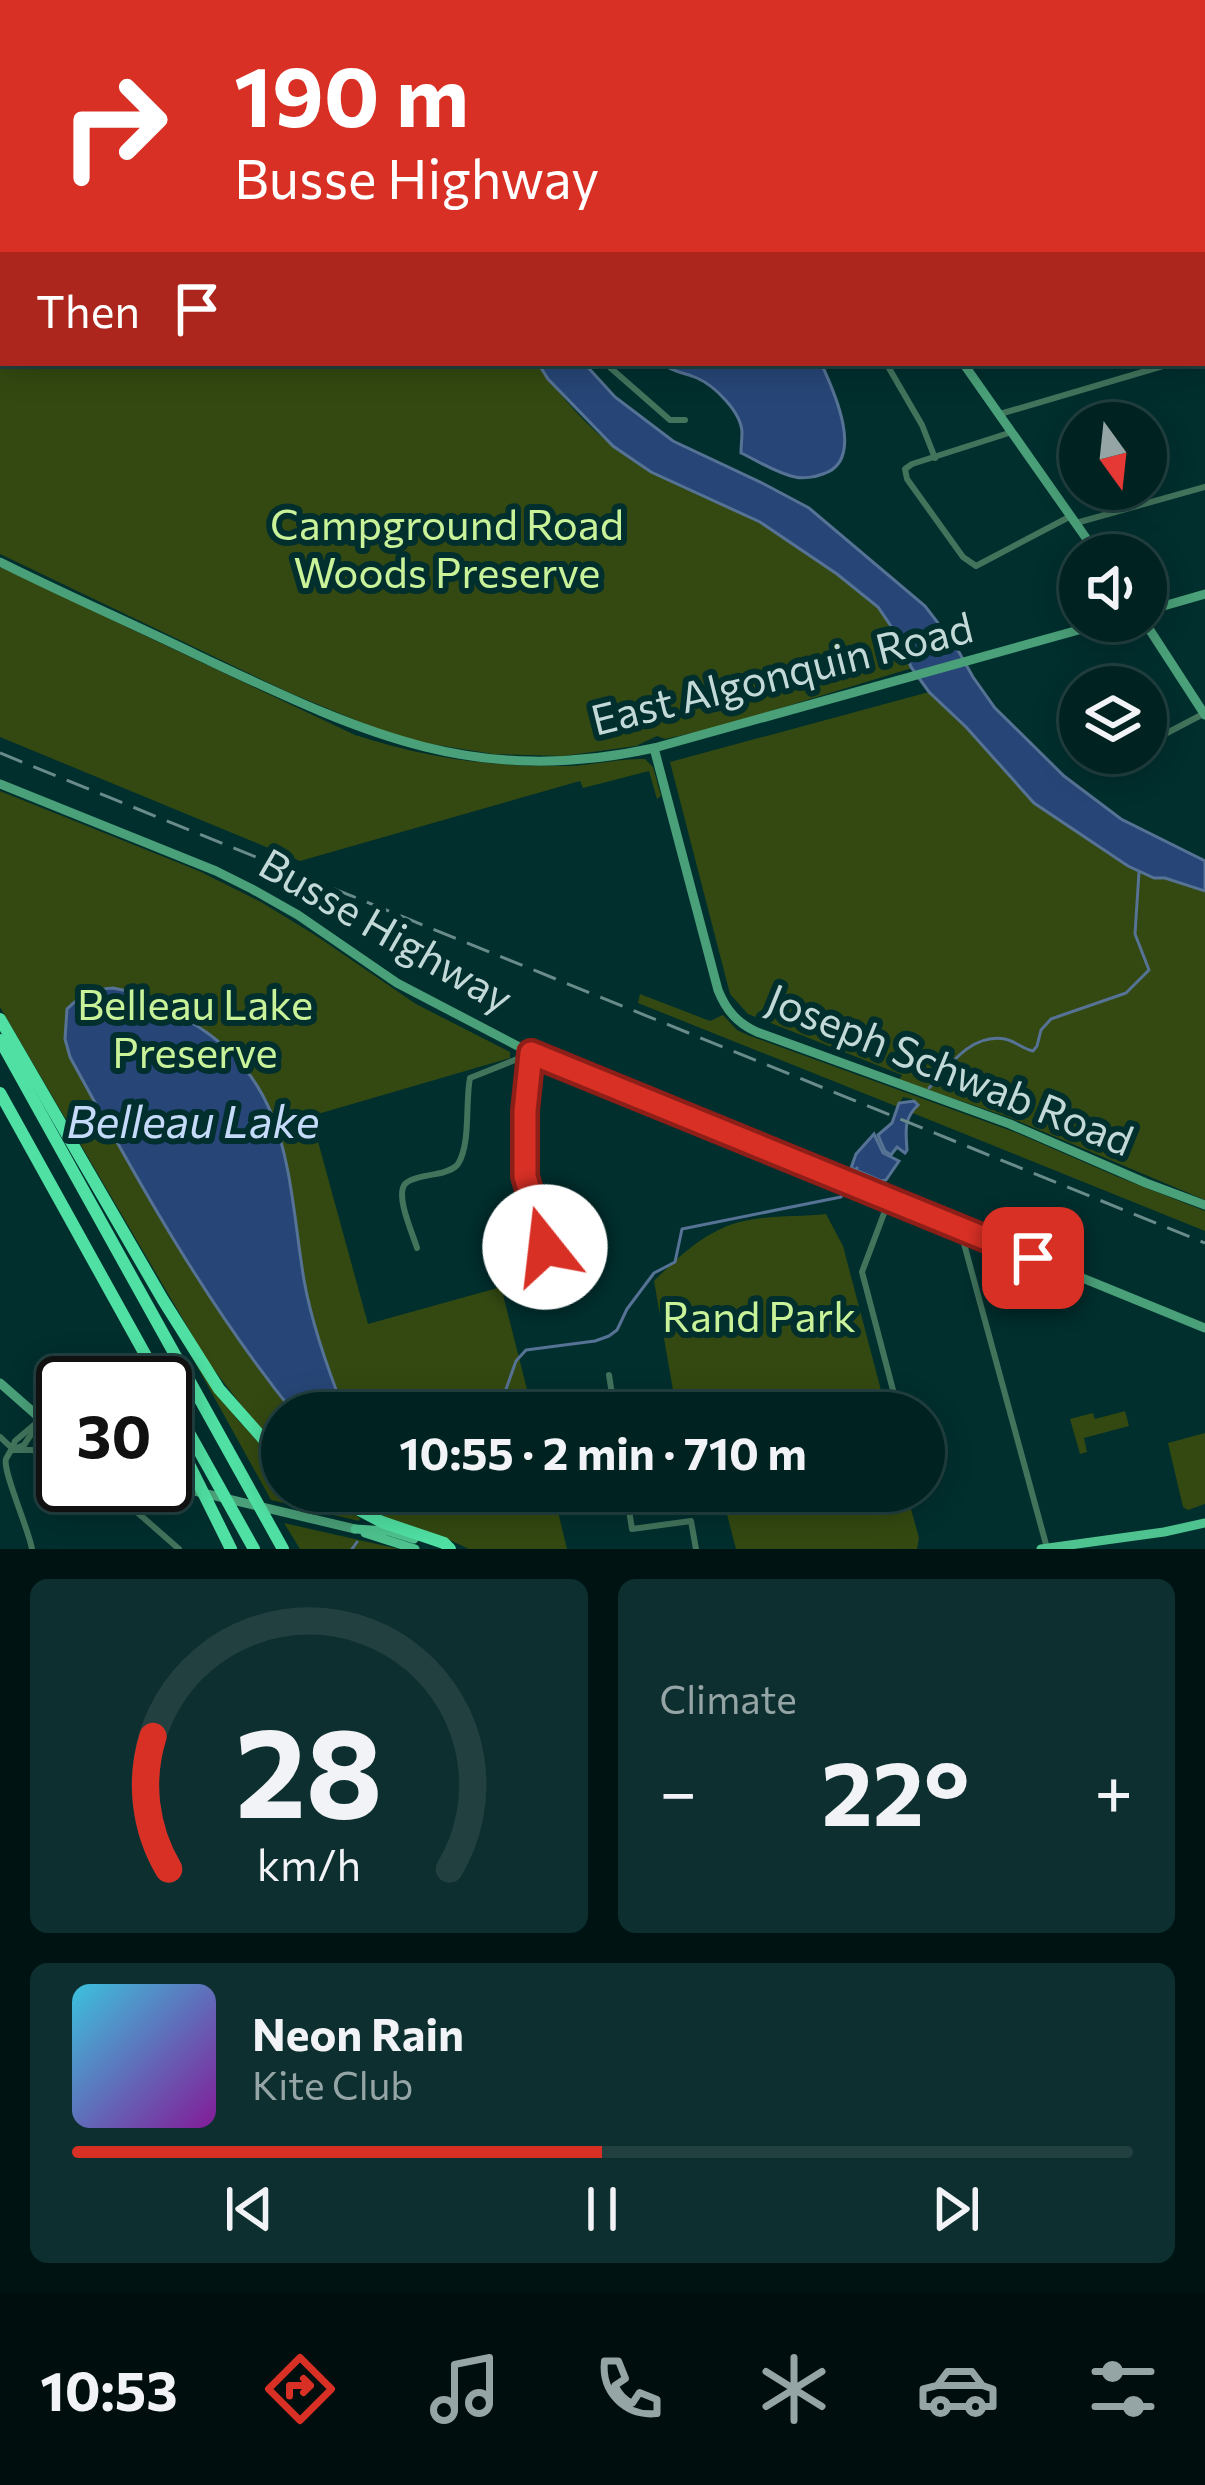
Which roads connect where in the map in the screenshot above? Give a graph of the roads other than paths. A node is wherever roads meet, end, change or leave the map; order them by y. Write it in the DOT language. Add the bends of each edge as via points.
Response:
graph roads {
  1 [pos="608,366"];
  2 [pos="888,366"];
  3 [pos="965,366"];
  4 [pos="1163,366"];
  5 [pos="1000,414"];
  6 [pos="685,420"];
  7 [pos="1012,432"];
  8 [pos="935,458"];
  9 [pos="1205,487"];
  10 [pos="1073,520"];
  11 [pos="1083,534"];
  12 [pos="0,562"];
  13 [pos="1205,594"];
  14 [pos="1167,605"];
  15 [pos="1059,636"];
  16 [pos="1158,642"];
  17 [pos="1205,714"];
  18 [pos="1167,733"];
  19 [pos="654,748"];
  20 [pos="0,784"];
  21 [pos="0,1018"];
  22 [pos="0,1040"];
  23 [pos="531,1053"];
  24 [pos="0,1093"];
  25 [pos="890,1200"];
  26 [pos="1205,1204"];
  27 [pos="960,1229"];
  28 [pos="417,1248"];
  29 [pos="563,1289"];
  30 [pos="1205,1328"];
  31 [pos="146,1356"];
  32 [pos="609,1375"];
  33 [pos="0,1383"];
  34 [pos="612,1392"];
  35 [pos="893,1392"];
  36 [pos="36,1415"];
  37 [pos="36,1425"];
  38 [pos="261,1436"];
  39 [pos="0,1437"];
  40 [pos="192,1438"];
  41 [pos="14,1450"];
  42 [pos="36,1451"];
  43 [pos="192,1469"];
  44 [pos="192,1490"];
  45 [pos="361,1512"];
  46 [pos="629,1512"];
  47 [pos="139,1513"];
  48 [pos="1205,1523"];
  49 [pos="355,1529"];
  50 [pos="32,1549"];
  51 [pos="178,1549"];
  52 [pos="231,1549"];
  53 [pos="254,1549"];
  54 [pos="283,1549"];
  55 [pos="415,1549"];
  56 [pos="448,1549"];
  57 [pos="696,1549"];
  58 [pos="1044,1549"];
  1 -- 6 [label="street" via="670,420"];
  2 -- 8 [label="street"];
  3 -- 5 [label="main road"];
  4 -- 5 [label="street"];
  5 -- 7 [label="main road"];
  7 -- 8 [label="street"];
  7 -- 10 [label="main road"];
  8 -- 10 [label="street" via="908,466 906,475 976,566"];
  9 -- 10 [label="street"];
  10 -- 11 [label="main road"];
  12 -- 19 [label="main road, East Algonquin Road" via="383,737 472,757 548,761"];
  13 -- 14 [label="main road"];
  15 -- 19 [label="main road, East Algonquin Road"];
  16 -- 17 [label="main road"];
  17 -- 18 [label="street"];
  19 -- 26 [label="main road, Joseph Schwab Road" via="718,990 736,1020"];
  20 -- 23 [label="main road, Busse Highway" via="252,889 397,983"];
  21 -- 38 [label="highway" via="163,1300 219,1389"];
  22 -- 54 [label="highway"];
  23 -- 25 [label="main road, Busse Highway"];
  23 -- 28 [label="street" via="470,1078 459,1162 403,1186"];
  23 -- 29 [label="street" via="525,1176"];
  24 -- 31 [label="highway"];
  25 -- 27 [label="main road, Busse Highway"];
  25 -- 35 [label="street" via="862,1272"];
  27 -- 30 [label="main road, Busse Highway"];
  27 -- 58 [label="street"];
  32 -- 34 [label="street"];
  33 -- 36 [label="main road"];
  37 -- 41 [label="street"];
  39 -- 41 [label="street"];
  40 -- 53 [label="highway"];
  41 -- 42 [label="street"];
  41 -- 50 [label="street" via="5,1469"];
  43 -- 52 [label="highway"];
  44 -- 49 [label="main road"];
  45 -- 56 [label="highway"];
  46 -- 57 [label="street" via="632,1529 692,1521"];
  47 -- 51 [label="street"];
  48 -- 58 [label="main road"];
  49 -- 55 [label="main road"];
  49 -- 56 [label="main road"];
}
